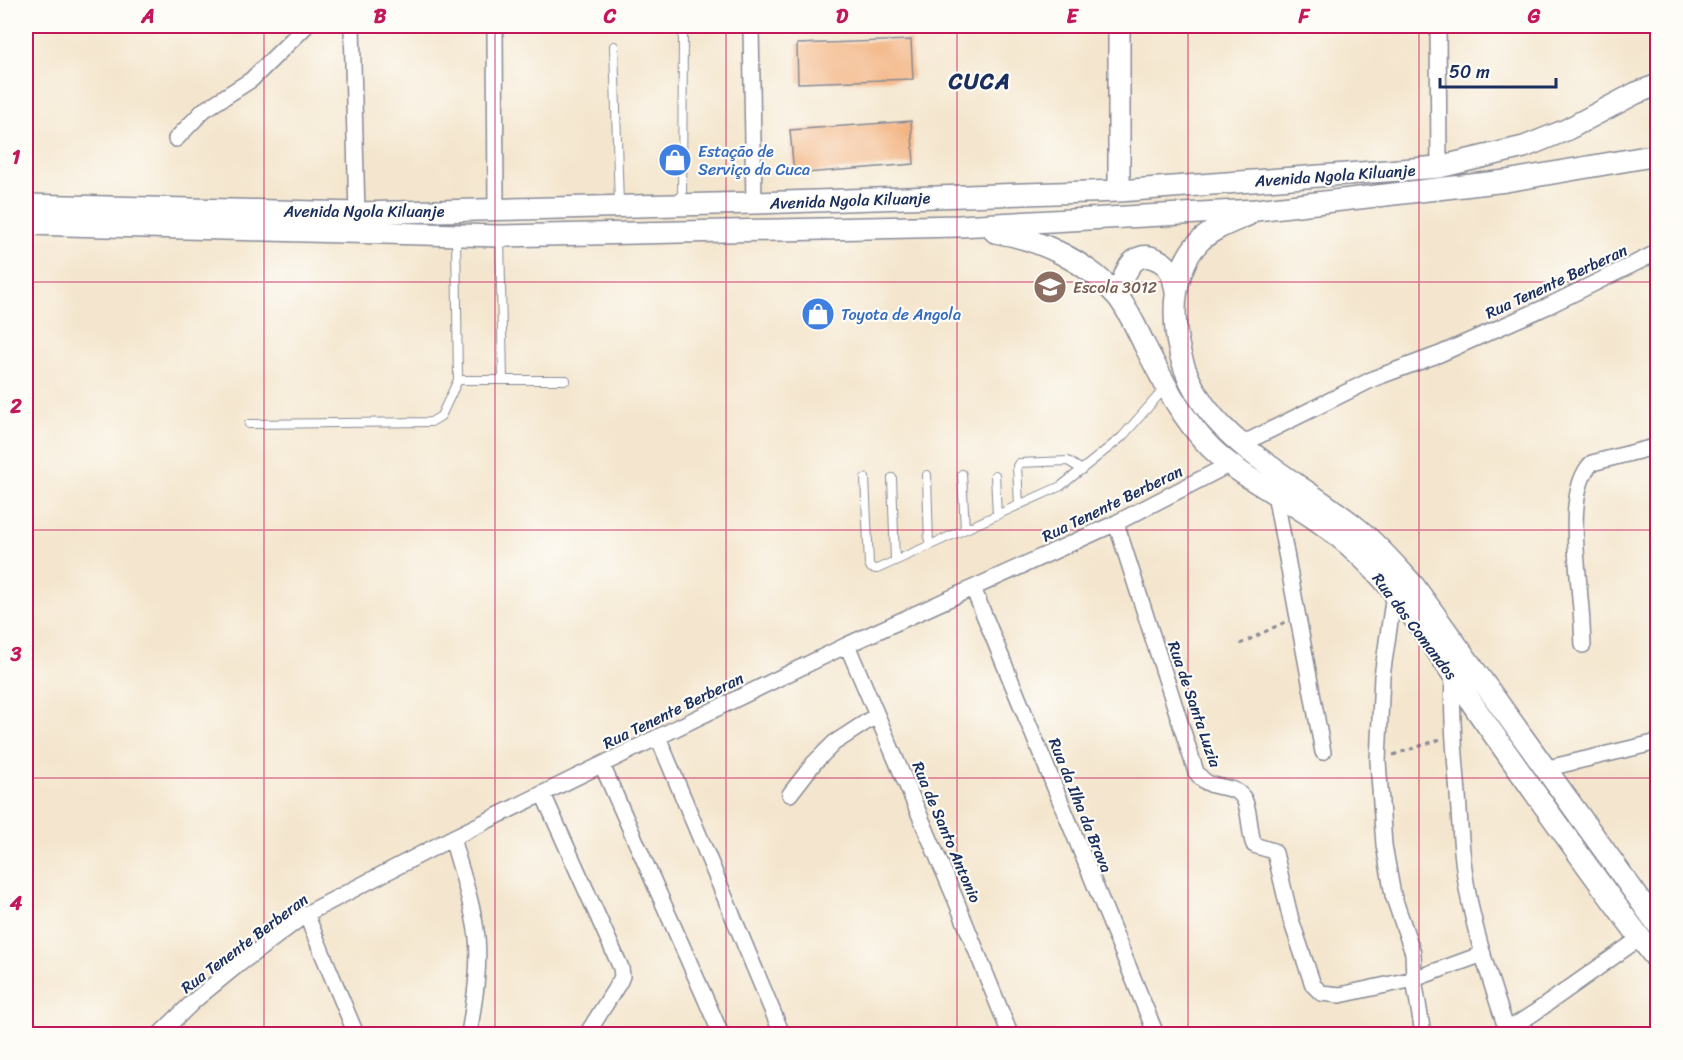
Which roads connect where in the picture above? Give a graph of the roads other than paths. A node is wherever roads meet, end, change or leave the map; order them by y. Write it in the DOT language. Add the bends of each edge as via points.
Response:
graph roads {
  1 [pos="306,26"];
  2 [pos="352,26"];
  3 [pos="495,26"];
  4 [pos="751,26"];
  5 [pos="1119,26"];
  6 [pos="1438,26"];
  7 [pos="683,31"];
  8 [pos="614,46"];
  9 [pos="1658,85"];
  10 [pos="1636,93"];
  11 [pos="1658,93"];
  12 [pos="176,139"];
  13 [pos="1656,155"];
  14 [pos="1439,167"];
  15 [pos="1119,191"];
  16 [pos="754,203"];
  17 [pos="26,205"];
  18 [pos="682,205"];
  19 [pos="619,207"];
  20 [pos="496,210"];
  21 [pos="1256,210"];
  22 [pos="357,213"];
  23 [pos="26,224"];
  24 [pos="959,226"];
  25 [pos="456,234"];
  26 [pos="500,236"];
  27 [pos="1658,252"];
  28 [pos="1176,292"];
  29 [pos="1119,298"];
  30 [pos="503,379"];
  31 [pos="458,380"];
  32 [pos="566,380"];
  33 [pos="1166,387"];
  34 [pos="249,424"];
  35 [pos="1240,445"];
  36 [pos="1658,446"];
  37 [pos="1230,464"];
  38 [pos="1082,470"];
  39 [pos="962,474"];
  40 [pos="927,475"];
  41 [pos="995,475"];
  42 [pos="865,478"];
  43 [pos="892,478"];
  44 [pos="1275,494"];
  45 [pos="1019,505"];
  46 [pos="997,515"];
  47 [pos="1116,523"];
  48 [pos="965,529"];
  49 [pos="929,546"];
  50 [pos="895,561"];
  51 [pos="973,588"];
  52 [pos="1394,594"];
  53 [pos="847,645"];
  54 [pos="1583,645"];
  55 [pos="1453,675"];
  56 [pos="877,715"];
  57 [pos="658,737"];
  58 [pos="1658,742"];
  59 [pos="1323,752"];
  60 [pos="602,765"];
  61 [pos="1544,769"];
  62 [pos="543,794"];
  63 [pos="790,794"];
  64 [pos="452,838"];
  65 [pos="306,914"];
  66 [pos="1658,925"];
  67 [pos="1640,938"];
  68 [pos="1483,954"];
  69 [pos="1658,961"];
  70 [pos="1414,979"];
  71 [pos="1504,1033"];
  72 [pos="160,1035"];
  73 [pos="356,1035"];
  74 [pos="469,1035"];
  75 [pos="587,1035"];
  76 [pos="721,1035"];
  77 [pos="782,1035"];
  78 [pos="1010,1035"];
  79 [pos="1156,1035"];
  80 [pos="1423,1035"];
  1 -- 12 [label="street" via="251,80 204,110"];
  2 -- 22 [label="street"];
  3 -- 20 [label="street"];
  4 -- 16 [label="street"];
  5 -- 15 [label="main road"];
  6 -- 14 [label="street"];
  7 -- 18 [label="lane"];
  8 -- 19 [label="lane"];
  9 -- 10 [label="main road, Avenida Ngola Kiluanje"];
  10 -- 11 [label="main road"];
  10 -- 14 [label="main road, Avenida Ngola Kiluanje" via="1524,147"];
  13 -- 21 [label="main road, Avenida Ngola Kiluanje" via="1506,180"];
  14 -- 15 [label="main road, Avenida Ngola Kiluanje"];
  15 -- 16 [label="main road, Avenida Ngola Kiluanje"];
  16 -- 18 [label="main road, Avenida Ngola Kiluanje"];
  17 -- 22 [label="main road, Avenida Ngola Kiluanje"];
  18 -- 19 [label="main road, Avenida Ngola Kiluanje"];
  19 -- 20 [label="main road, Avenida Ngola Kiluanje"];
  20 -- 22 [label="main road, Avenida Ngola Kiluanje"];
  21 -- 24 [label="main road, Avenida Ngola Kiluanje"];
  21 -- 28 [label="main road" via="1200,240 1188,255"];
  23 -- 25 [label="main road, Avenida Ngola Kiluanje"];
  24 -- 26 [label="main road, Avenida Ngola Kiluanje"];
  24 -- 29 [label="main road, Rua dos Comandos" via="1014,235 1050,248 1088,270"];
  25 -- 26 [label="main road, Avenida Ngola Kiluanje"];
  25 -- 31 [label="lane"];
  26 -- 30 [label="lane"];
  27 -- 35 [label="street, Rua Tenente Berberan" via="1548,306 1375,378"];
  28 -- 29 [label="main road" via="1165,264 1141,257 1125,273"];
  28 -- 35 [label="main road, Rua dos Comandos" via="1175,331 1188,380 1205,407"];
  29 -- 33 [label="main road, Rua dos Comandos"];
  30 -- 31 [label="lane"];
  30 -- 32 [label="lane"];
  31 -- 34 [label="lane" via="441,416 431,422"];
  33 -- 37 [label="main road, Rua dos Comandos" via="1210,447"];
  33 -- 38 [label="lane" via="1122,437"];
  35 -- 61 [label="main road, Rua dos Comandos" via="1357,528 1384,552 1414,586"];
  36 -- 54 [label="street" via="1592,463 1579,485 1575,532"];
  37 -- 44 [label="main road, Rua dos Comandos"];
  37 -- 47 [label="street, Rua Tenente Berberan"];
  38 -- 45 [label="lane" via="1061,486"];
  38 -- 45 [label="lane" via="1068,461 1019,463"];
  39 -- 48 [label="lane"];
  40 -- 49 [label="lane"];
  41 -- 46 [label="lane"];
  42 -- 50 [label="lane" via="869,564 878,569"];
  43 -- 50 [label="lane"];
  44 -- 52 [label="main road, Rua dos Comandos" via="1344,542"];
  44 -- 59 [label="street"];
  45 -- 46 [label="lane"];
  46 -- 48 [label="lane"];
  47 -- 51 [label="street, Rua Tenente Berberan"];
  47 -- 70 [label="street, Rua de Santa Luzia" via="1196,772 1211,785 1240,793 1254,844 1275,853 1291,920 1313,985 1320,993 1340,995"];
  48 -- 49 [label="lane"];
  49 -- 50 [label="lane"];
  51 -- 53 [label="street, Rua Tenente Berberan"];
  51 -- 79 [label="street, Rua da Ilha da Brava"];
  52 -- 55 [label="main road, Rua dos Comandos"];
  52 -- 70 [label="street" via="1382,676 1378,761 1384,845 1393,895 1413,953"];
  53 -- 56 [label="street, Rua de Santo Antonio"];
  53 -- 57 [label="street, Rua Tenente Berberan"];
  55 -- 67 [label="main road, Rua dos Comandos"];
  55 -- 68 [label="street" via="1453,735 1463,856 1468,897"];
  56 -- 63 [label="street" via="834,743"];
  56 -- 78 [label="street, Rua de Santo Antonio"];
  57 -- 60 [label="street, Rua Tenente Berberan"];
  57 -- 77 [label="street"];
  58 -- 61 [label="street"];
  60 -- 62 [label="street, Rua Tenente Berberan"];
  60 -- 76 [label="street"];
  61 -- 66 [label="main road, Rua dos Comandos"];
  62 -- 64 [label="street, Rua Tenente Berberan"];
  62 -- 75 [label="street" via="621,968 620,981"];
  64 -- 65 [label="street, Rua Tenente Berberan"];
  64 -- 74 [label="street" via="477,939"];
  65 -- 72 [label="street, Rua Tenente Berberan" via="195,1000"];
  65 -- 73 [label="street"];
  67 -- 69 [label="main road, Rua dos Comandos"];
  67 -- 71 [label="street"];
  68 -- 70 [label="street"];
  68 -- 71 [label="street"];
  70 -- 80 [label="street"];
}
